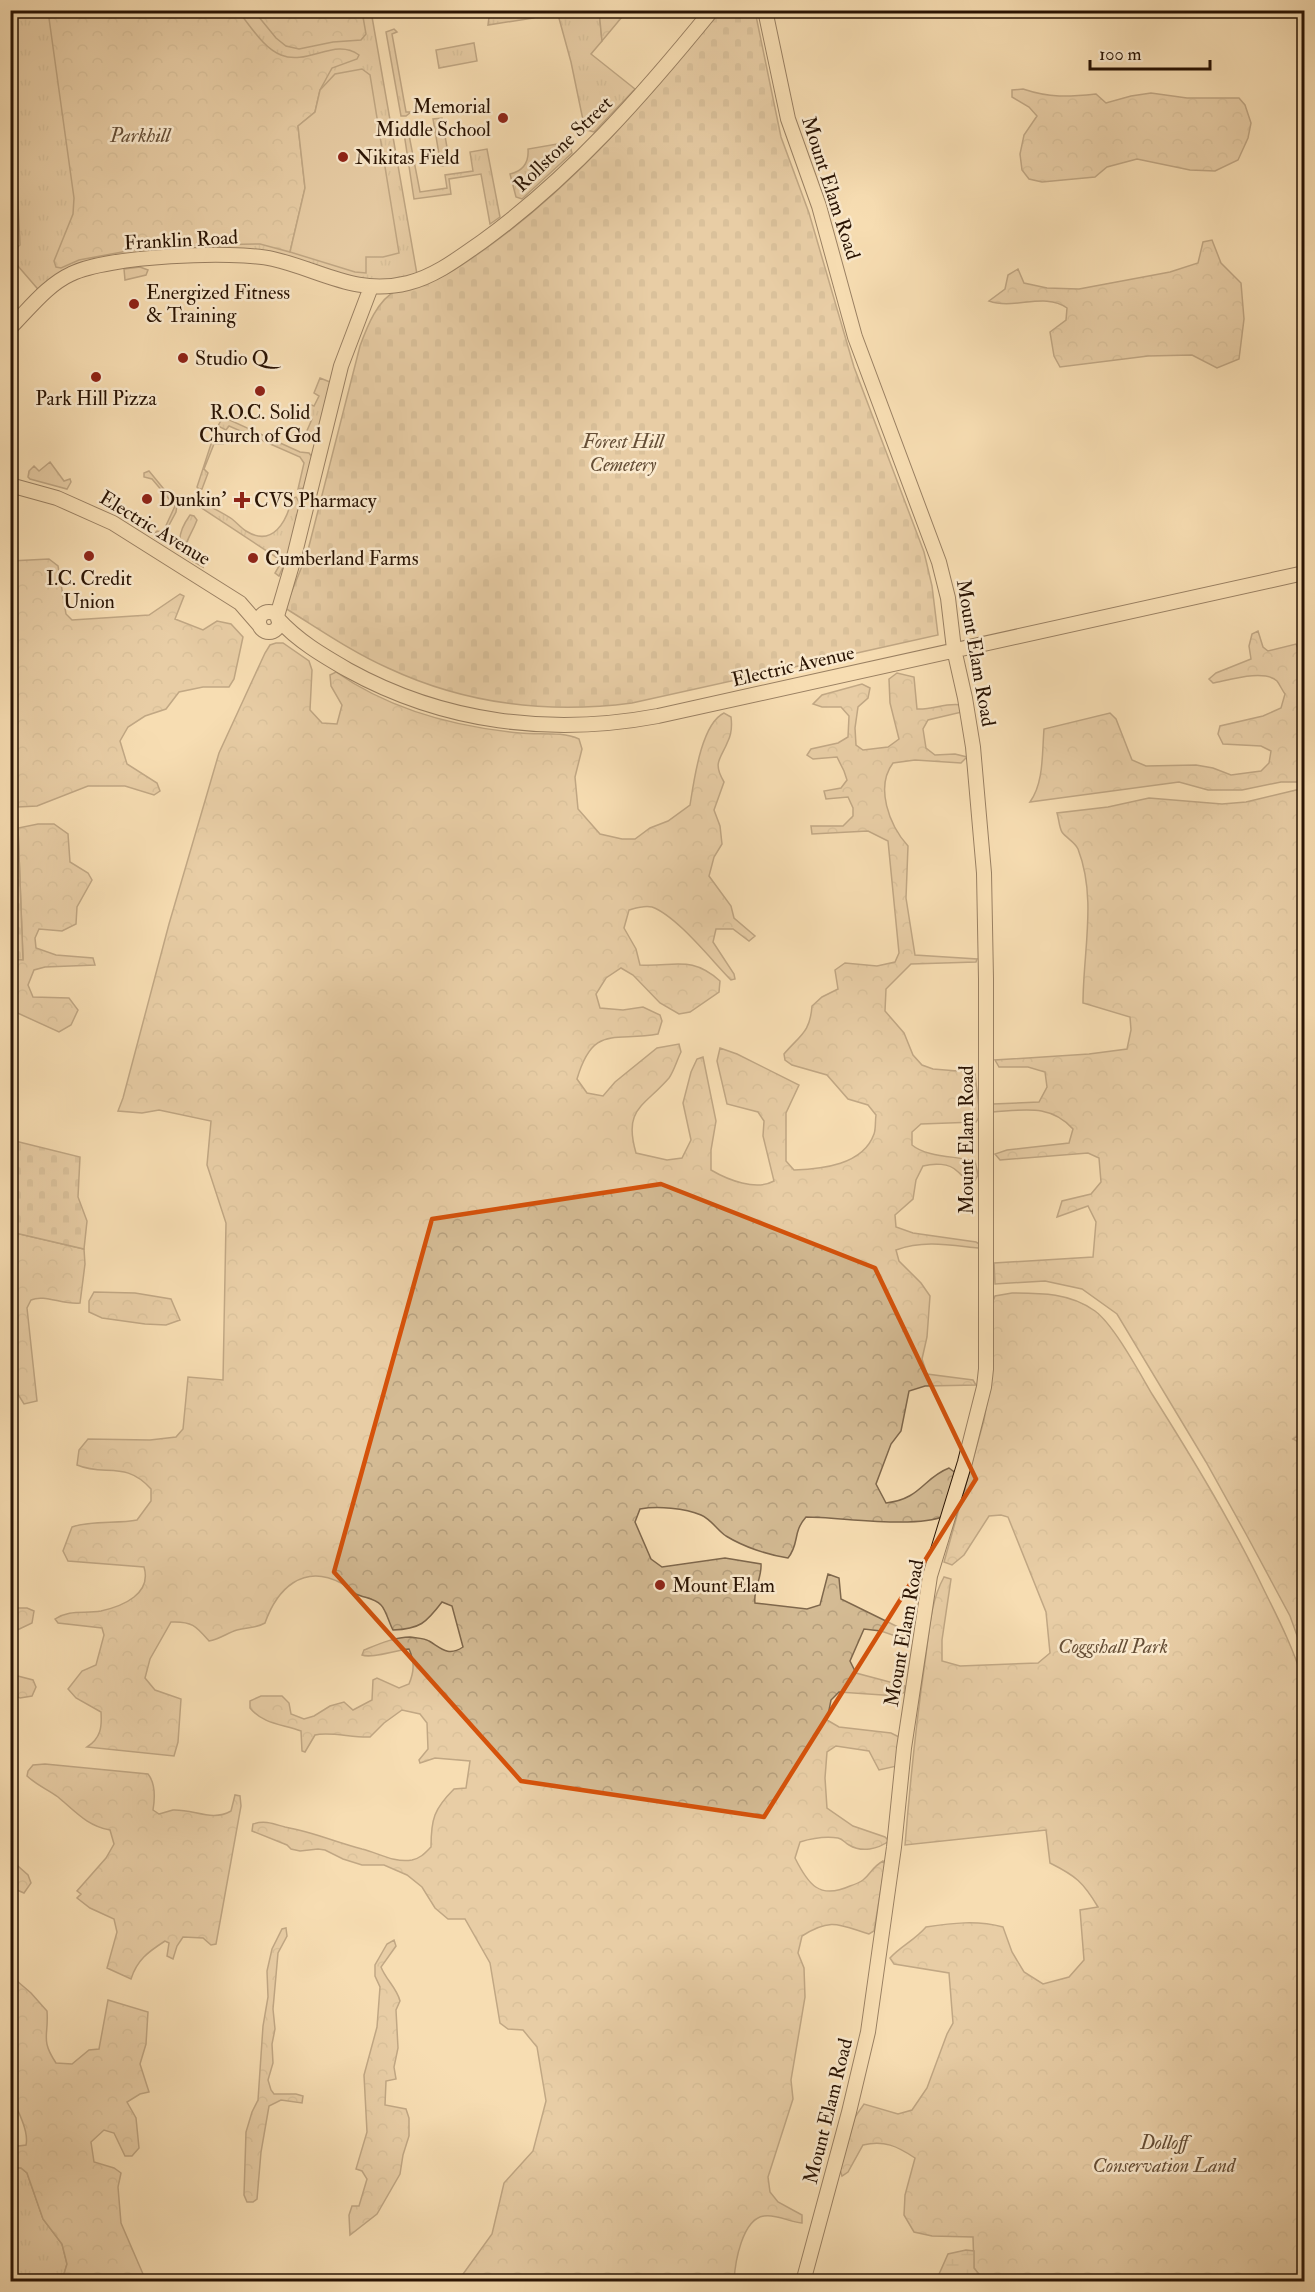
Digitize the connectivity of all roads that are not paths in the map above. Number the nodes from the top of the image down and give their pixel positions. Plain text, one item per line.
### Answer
1 (712, 10) edge
2 (765, 10) edge
3 (371, 287) junction
4 (10, 328) edge
5 (10, 485) edge
6 (1305, 573) edge
7 (270, 619) junction
8 (954, 649) junction
9 (803, 2282) edge

1 - 3 main road, Rollstone Street
2 - 8 main road, Mount Elam Road
3 - 4 main road, Franklin Road
3 - 7 main road
5 - 7 main road, Electric Avenue
6 - 8 main road, Electric Avenue
7 - 8 main road, Electric Avenue
8 - 9 main road, Mount Elam Road

